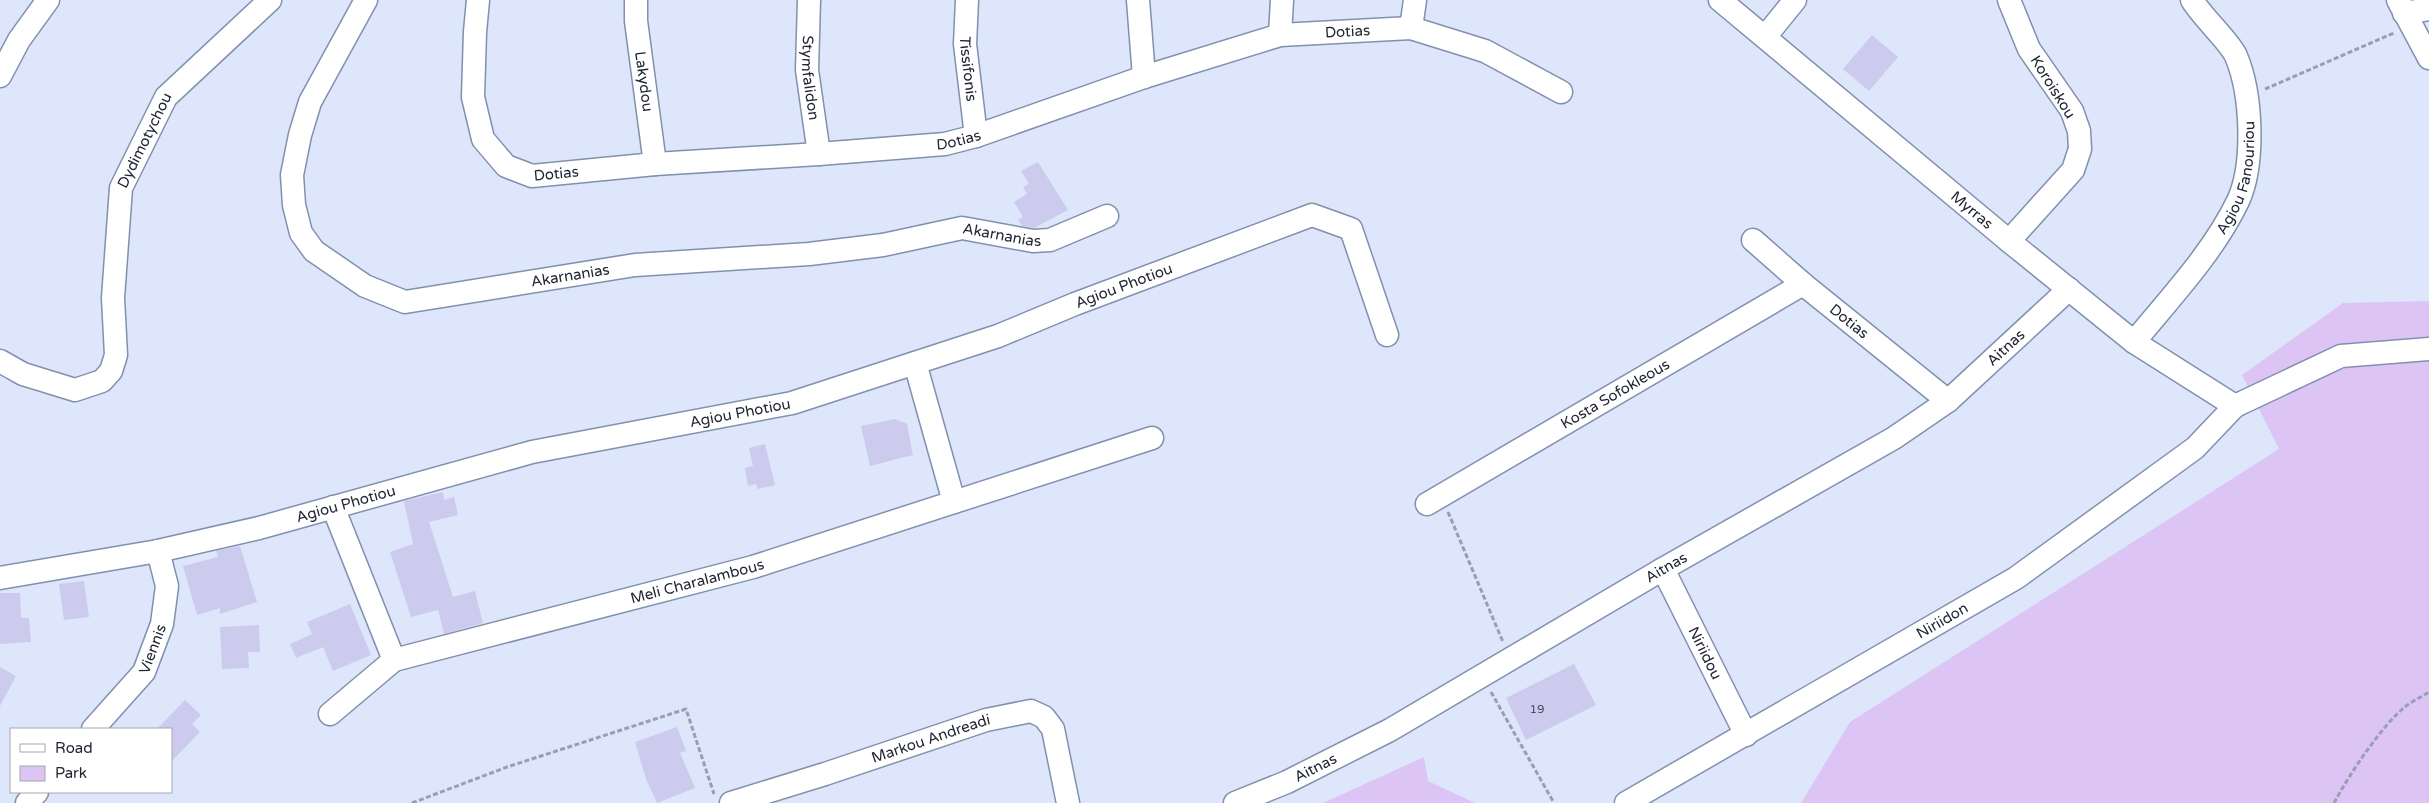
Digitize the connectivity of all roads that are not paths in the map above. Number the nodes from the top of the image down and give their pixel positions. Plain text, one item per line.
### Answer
1 (48, 0) edge
2 (270, 0) edge
3 (366, 0) edge
4 (478, 0) edge
5 (636, 0) edge
6 (808, 0) edge
7 (967, 0) edge
8 (1138, 0) edge
9 (1282, 0) edge
10 (1415, 0) edge
11 (1720, 0) edge
12 (1795, 0) edge
13 (2009, 0) edge
14 (2192, 0) edge
15 (2429, 8) edge
16 (2404, 13) edge
17 (1411, 28) junction
18 (1280, 35) junction
19 (1765, 37) junction
20 (2429, 58) edge
21 (0, 76) edge
22 (1144, 77) junction
23 (1561, 92) dead end
24 (976, 136) junction
25 (819, 154) junction
26 (655, 164) junction
27 (1107, 216) dead end
28 (1754, 240) dead end
29 (2009, 241) junction
30 (1803, 284) junction
31 (2068, 289) junction
32 (1387, 335) dead end
33 (2134, 342) junction
34 (2429, 348) edge
35 (0, 361) edge
36 (914, 363) junction
37 (1948, 401) junction
38 (2234, 406) junction
39 (1152, 438) dead end
40 (1434, 500) road end
41 (954, 502) junction
42 (333, 507) junction
43 (158, 551) junction
44 (1663, 570) junction
45 (0, 578) edge
46 (394, 660) junction
47 (330, 714) dead end
48 (94, 728) edge
49 (1746, 735) junction
50 (36, 793) edge
51 (27, 803) edge
52 (732, 803) edge
53 (1068, 803) edge
54 (1235, 803) edge
55 (1626, 803) edge

1 - 21 street
2 - 35 street, Dydimotychou
3 - 27 street, Akarnanias
4 - 26 street, Dotias
5 - 26 street, Lakydou
6 - 25 street, Stymfalidon
7 - 24 street, Tissifonis
8 - 22 street
9 - 18 street
10 - 17 street
11 - 19 street, Myrras
12 - 19 street
13 - 29 street, Koroiskou
14 - 33 street, Agiou Fanouriou
15 - 16 street
16 - 20 street
17 - 18 street, Dotias
17 - 23 street, Dotias
18 - 22 street, Dotias
19 - 29 street, Myrras
22 - 24 street, Dotias
24 - 25 street, Dotias
25 - 26 street, Dotias
28 - 30 street, Dotias
29 - 31 street, Myrras
30 - 37 street, Dotias
30 - 40 street, Kosta Sofokleous
31 - 33 street, Myrras
31 - 37 street, Aitnas
32 - 36 street, Agiou Photiou
33 - 38 street, Myrras
34 - 38 street
36 - 41 street
36 - 42 street, Agiou Photiou
37 - 44 street, Aitnas
38 - 49 street, Niriidon
39 - 41 street, Meli Charalambous
41 - 46 street, Meli Charalambous
42 - 43 street, Agiou Photiou
42 - 46 street
43 - 45 street, Agiou Photiou
43 - 48 street, Viennis
44 - 49 street, Niriidou
44 - 54 street, Aitnas
46 - 47 street
49 - 55 street, Niriidon
50 - 51 street
52 - 53 street, Markou Andreadi

